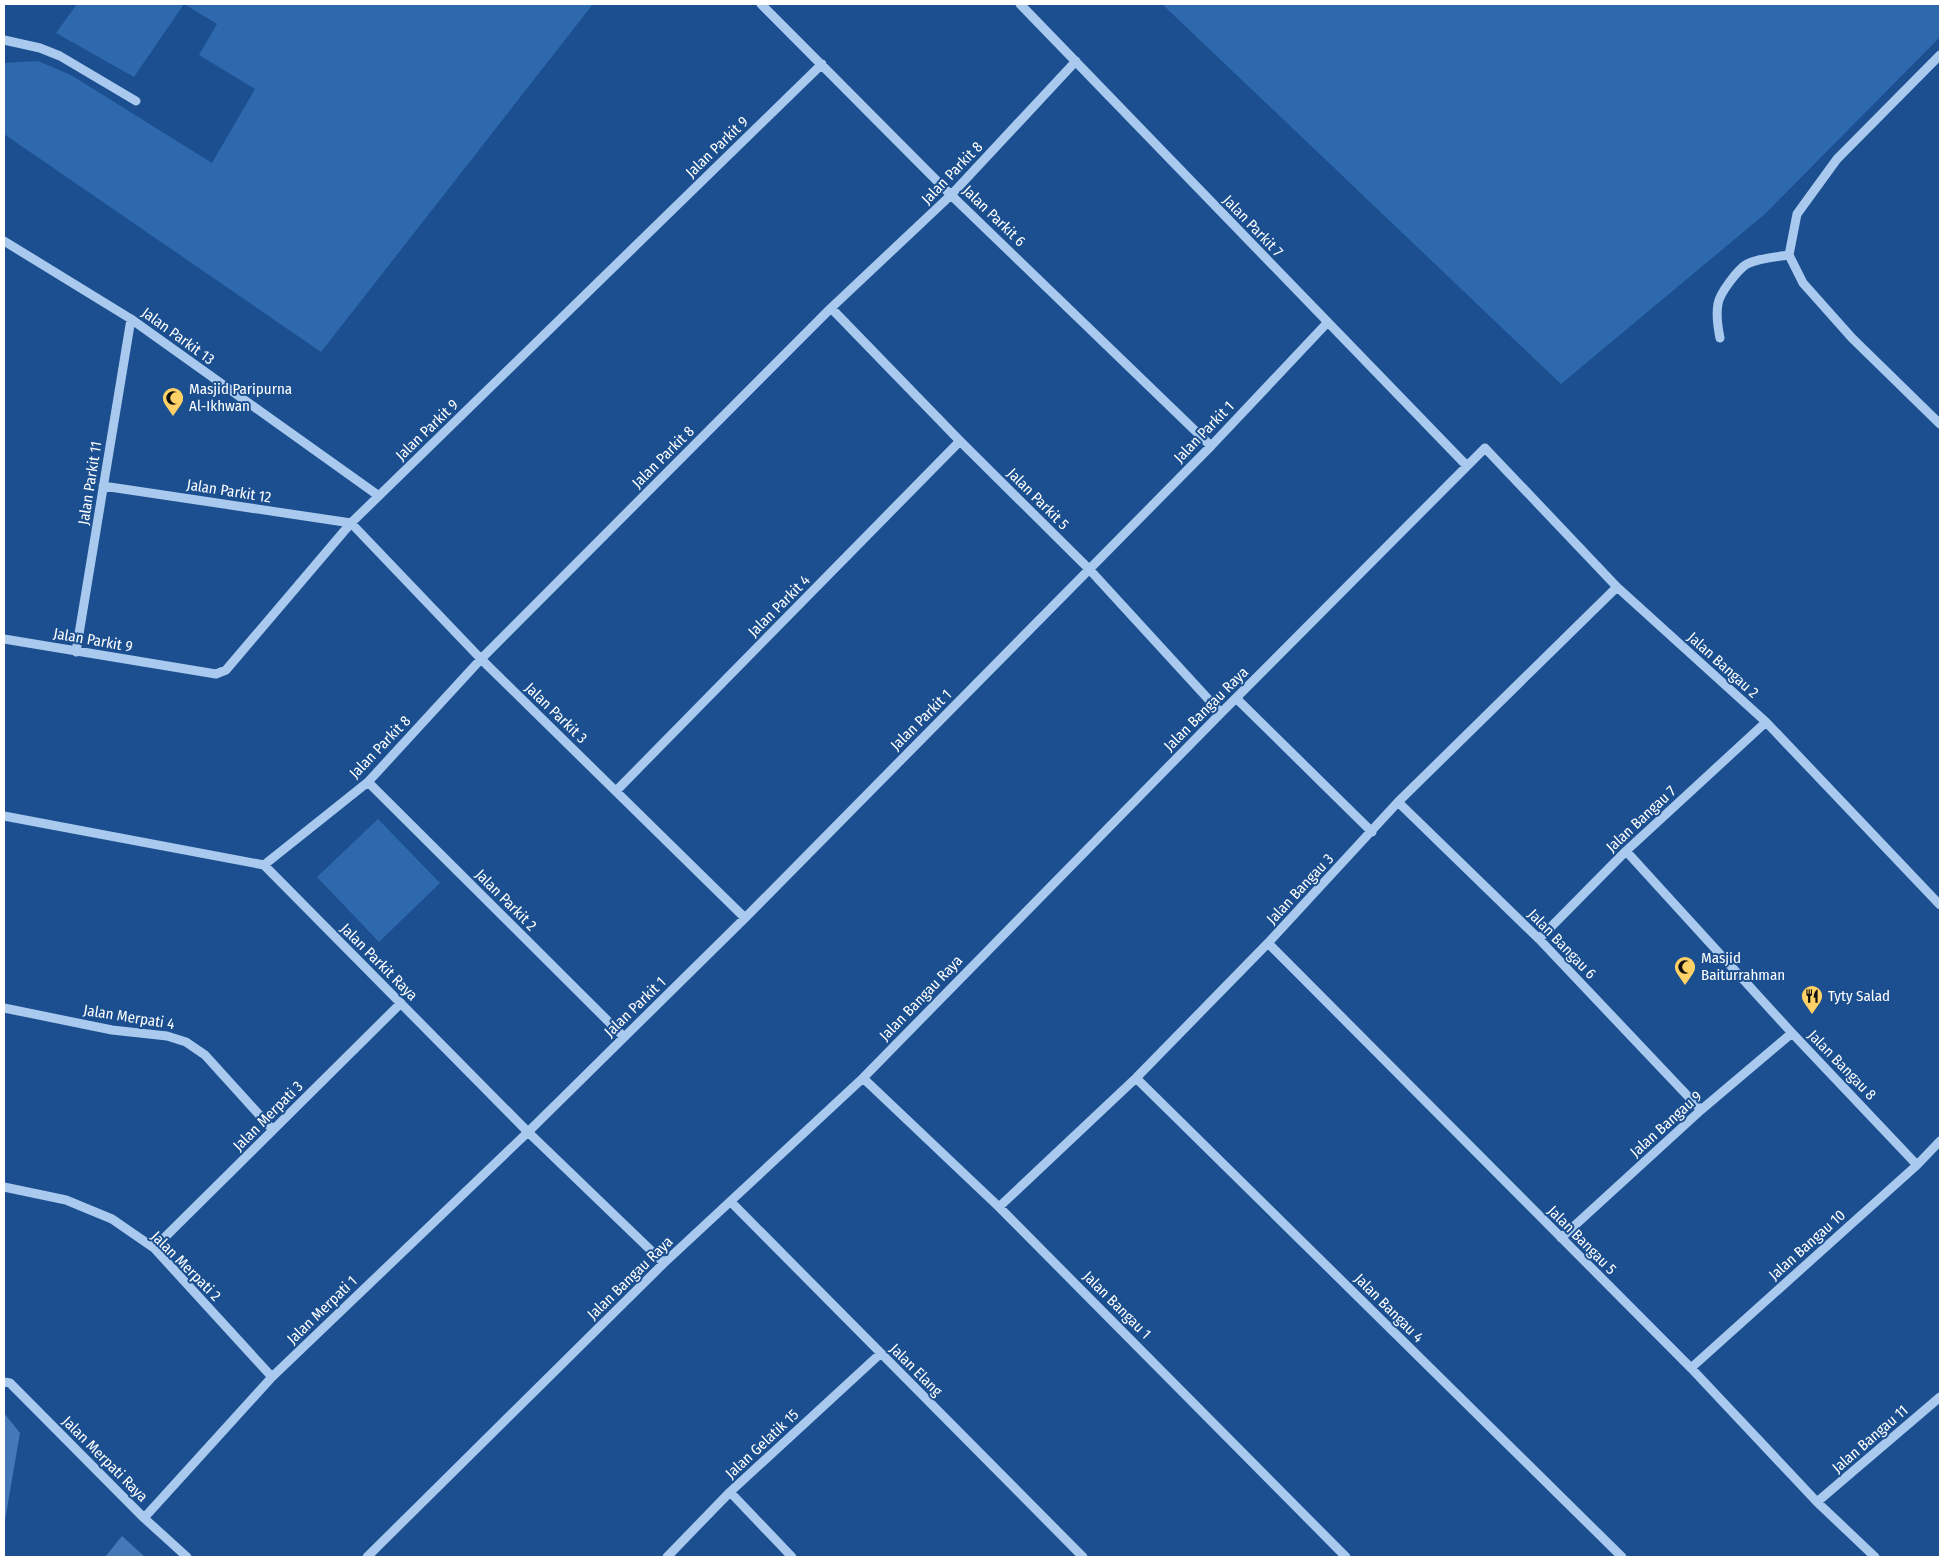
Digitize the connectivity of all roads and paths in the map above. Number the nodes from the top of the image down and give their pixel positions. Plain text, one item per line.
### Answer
1 (761, 4) edge
2 (1020, 4) edge
3 (4, 40) edge
4 (1940, 54) edge
5 (1076, 61) junction
6 (822, 64) junction
7 (136, 101) dead end
8 (952, 194) junction
9 (4, 241) edge
10 (1789, 255) junction
11 (832, 308) junction
12 (131, 319) junction
13 (1327, 323) junction
14 (1720, 338) dead end
15 (1940, 424) edge
16 (960, 441) junction
17 (1210, 446) junction
18 (1485, 448) joint
19 (1467, 466) junction
20 (103, 486) junction
21 (378, 496) junction
22 (351, 523) junction
23 (1090, 569) junction
24 (1617, 588) junction
25 (4, 639) edge
26 (76, 652) junction
27 (480, 659) junction
28 (1236, 698) junction
29 (1221, 713) junction
30 (1766, 722) junction
31 (368, 782) junction
32 (616, 791) junction
33 (1398, 802) junction
34 (4, 816) edge
35 (1372, 832) junction
36 (1626, 852) junction
37 (264, 865) junction
38 (1940, 906) edge
39 (745, 918) junction
40 (1538, 939) junction
41 (1268, 942) junction
42 (401, 1003) junction
43 (4, 1008) edge
44 (1792, 1033) junction
45 (624, 1037) junction
46 (863, 1078) junction
47 (1136, 1078) junction
48 (1701, 1110) junction
49 (273, 1130) junction
50 (528, 1132) junction
51 (1940, 1142) edge
52 (1917, 1165) junction
53 (4, 1187) edge
54 (731, 1202) junction
55 (1000, 1206) junction
56 (1562, 1238) junction
57 (154, 1248) junction
58 (664, 1263) junction
59 (880, 1354) junction
60 (1690, 1368) junction
61 (272, 1377) junction
62 (4, 1382) edge
63 (1940, 1397) edge
64 (730, 1492) junction
65 (1817, 1502) junction
66 (144, 1518) junction
67 (187, 1557) edge
68 (367, 1557) edge
69 (667, 1557) edge
70 (792, 1557) edge
71 (1083, 1557) edge
72 (1346, 1557) edge
73 (1622, 1557) edge
74 (1875, 1557) edge

1 - 6 street, Jalan Parkit 6
2 - 5 street, Jalan Parkit 7
3 - 7 street
4 - 10 street
5 - 8 street, Jalan Parkit 8
5 - 13 street, Jalan Parkit 7
6 - 8 street, Jalan Parkit 6
6 - 21 street, Jalan Parkit 9
8 - 11 street, Jalan Parkit 8
8 - 17 street, Jalan Parkit 6
9 - 12 street, Jalan Parkit 13
10 - 14 street
10 - 15 street
11 - 16 street, Jalan Parkit 5
11 - 27 street, Jalan Parkit 8
12 - 20 street, Jalan Parkit 11
12 - 21 street, Jalan Parkit 13
13 - 17 street, Jalan Parkit 1
13 - 19 street, Jalan Parkit 7
16 - 23 street, Jalan Parkit 5
16 - 32 street, Jalan Parkit 4
17 - 23 street, Jalan Parkit 1
18 - 19 street, Jalan Bangau Raya
18 - 24 street, Jalan Bangau 2
19 - 28 street, Jalan Bangau Raya
20 - 22 street, Jalan Parkit 12
20 - 26 street, Jalan Parkit 11
21 - 22 street, Jalan Parkit 9
22 - 26 street, Jalan Parkit 9
22 - 27 street, Jalan Parkit 3
23 - 29 street, Jalan Parkit 5
23 - 39 street, Jalan Parkit 1
24 - 30 street, Jalan Bangau 2
24 - 33 street, Jalan Bangau 3
25 - 26 street, Jalan Parkit 9
27 - 31 street, Jalan Parkit 8
27 - 32 street, Jalan Parkit 3
28 - 29 street, Jalan Bangau Raya
28 - 35 street
29 - 46 street, Jalan Bangau Raya
30 - 36 street, Jalan Bangau 7
30 - 38 street, Jalan Bangau 2
31 - 37 street, Jalan Parkit 8
31 - 45 street, Jalan Parkit 2
32 - 39 street, Jalan Parkit 3
33 - 35 street, Jalan Bangau 3
33 - 40 street, Jalan Bangau 6
34 - 37 street
35 - 41 street, Jalan Bangau 3
36 - 40 street, Jalan Bangau 7
36 - 44 street, Jalan Bangau 8
37 - 42 street, Jalan Parkit Raya
39 - 45 street, Jalan Parkit 1
40 - 48 street, Jalan Bangau 6
41 - 47 street, Jalan Bangau 3
41 - 56 street, Jalan Bangau 5
42 - 49 street, Jalan Merpati 3
42 - 50 street, Jalan Parkit Raya
43 - 49 street, Jalan Merpati 4
44 - 48 street, Jalan Bangau 9
44 - 52 street, Jalan Bangau 8
45 - 50 street, Jalan Parkit 1
46 - 54 street, Jalan Bangau Raya
46 - 55 street, Jalan Bangau 1
47 - 55 street, Jalan Bangau 3
47 - 73 street, Jalan Bangau 4
48 - 56 street, Jalan Bangau 9
49 - 57 street, Jalan Merpati 3
50 - 58 street, Jalan Parkit Raya
50 - 61 street, Jalan Merpati 1
51 - 52 street, Jalan Bangau 10
52 - 60 street, Jalan Bangau 10
53 - 57 street, Jalan Merpati 2
54 - 58 street, Jalan Bangau Raya
54 - 59 street, Jalan Elang
55 - 72 street, Jalan Bangau 1
56 - 60 street, Jalan Bangau 5
57 - 61 street, Jalan Merpati 2
58 - 68 street, Jalan Bangau Raya
59 - 64 street, Jalan Gelatik 15
59 - 71 street, Jalan Elang
60 - 65 street, Jalan Bangau 5
61 - 66 street, Jalan Merpati 1
62 - 66 street, Jalan Merpati Raya
63 - 65 street, Jalan Bangau 11
64 - 69 street, Jalan Gelatik 15
64 - 70 street
65 - 74 street, Jalan Bangau 5
66 - 67 street, Jalan Merpati Raya

